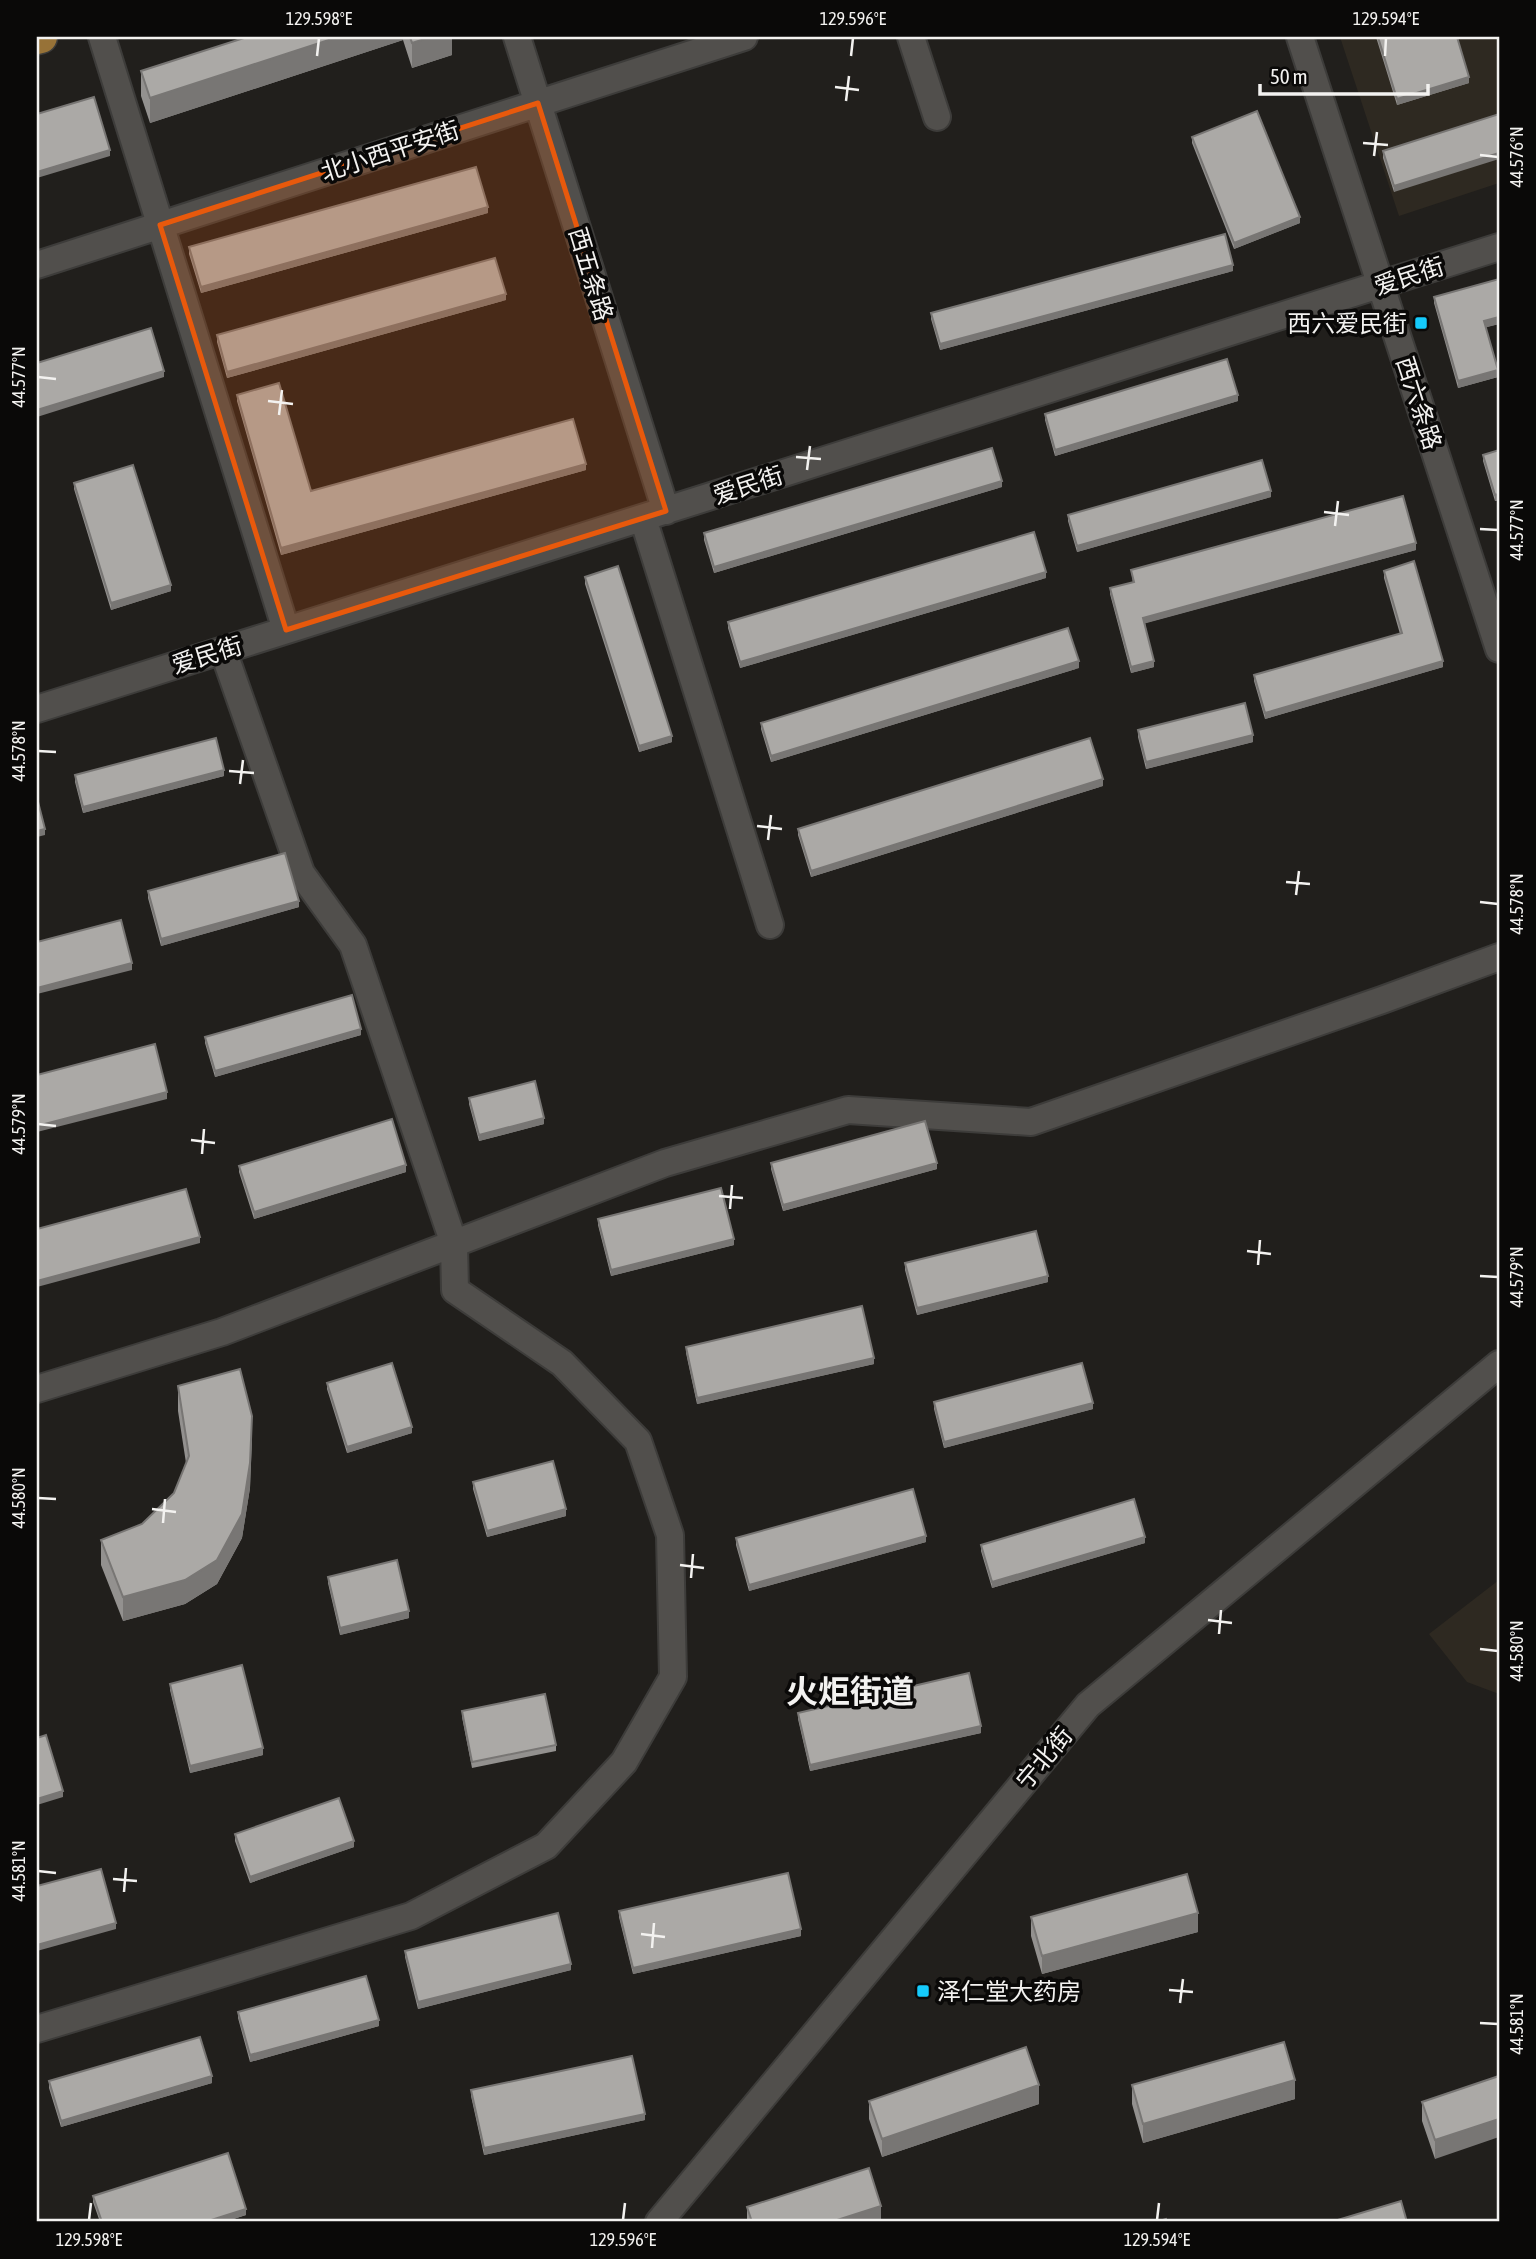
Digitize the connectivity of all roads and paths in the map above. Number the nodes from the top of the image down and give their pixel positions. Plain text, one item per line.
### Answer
1 (102, 37) edge
2 (517, 37) edge
3 (744, 37) edge
4 (911, 37) edge
5 (1300, 37) edge
6 (538, 103) junction
7 (937, 117) dead end
8 (160, 225) junction
9 (1499, 247) edge
10 (37, 265) edge
11 (1381, 285) junction
12 (655, 514) junction
13 (286, 630) junction
14 (1499, 649) edge
15 (223, 650) junction
16 (37, 709) edge
17 (770, 925) dead end
18 (1499, 957) edge
19 (454, 1244) junction
20 (1499, 1364) edge
21 (37, 1389) edge
22 (37, 2029) edge
23 (659, 2222) edge

1 - 8 street
2 - 6 street, 西五条路
3 - 6 street, 北小西平安街
4 - 7 street
5 - 11 street, 西六条路
6 - 8 street, 北小西平安街
6 - 12 street, 西五条路
8 - 10 street, 北小西平安街
8 - 13 street
9 - 11 street, 爱民街
11 - 12 street, 爱民街
11 - 14 street, 西六条路
12 - 13 street, 爱民街
12 - 17 street, 西五条路
13 - 15 street, 爱民街
15 - 16 street, 爱民街
15 - 19 street
18 - 19 street
19 - 21 street
19 - 22 street
20 - 23 street, 宁北街

